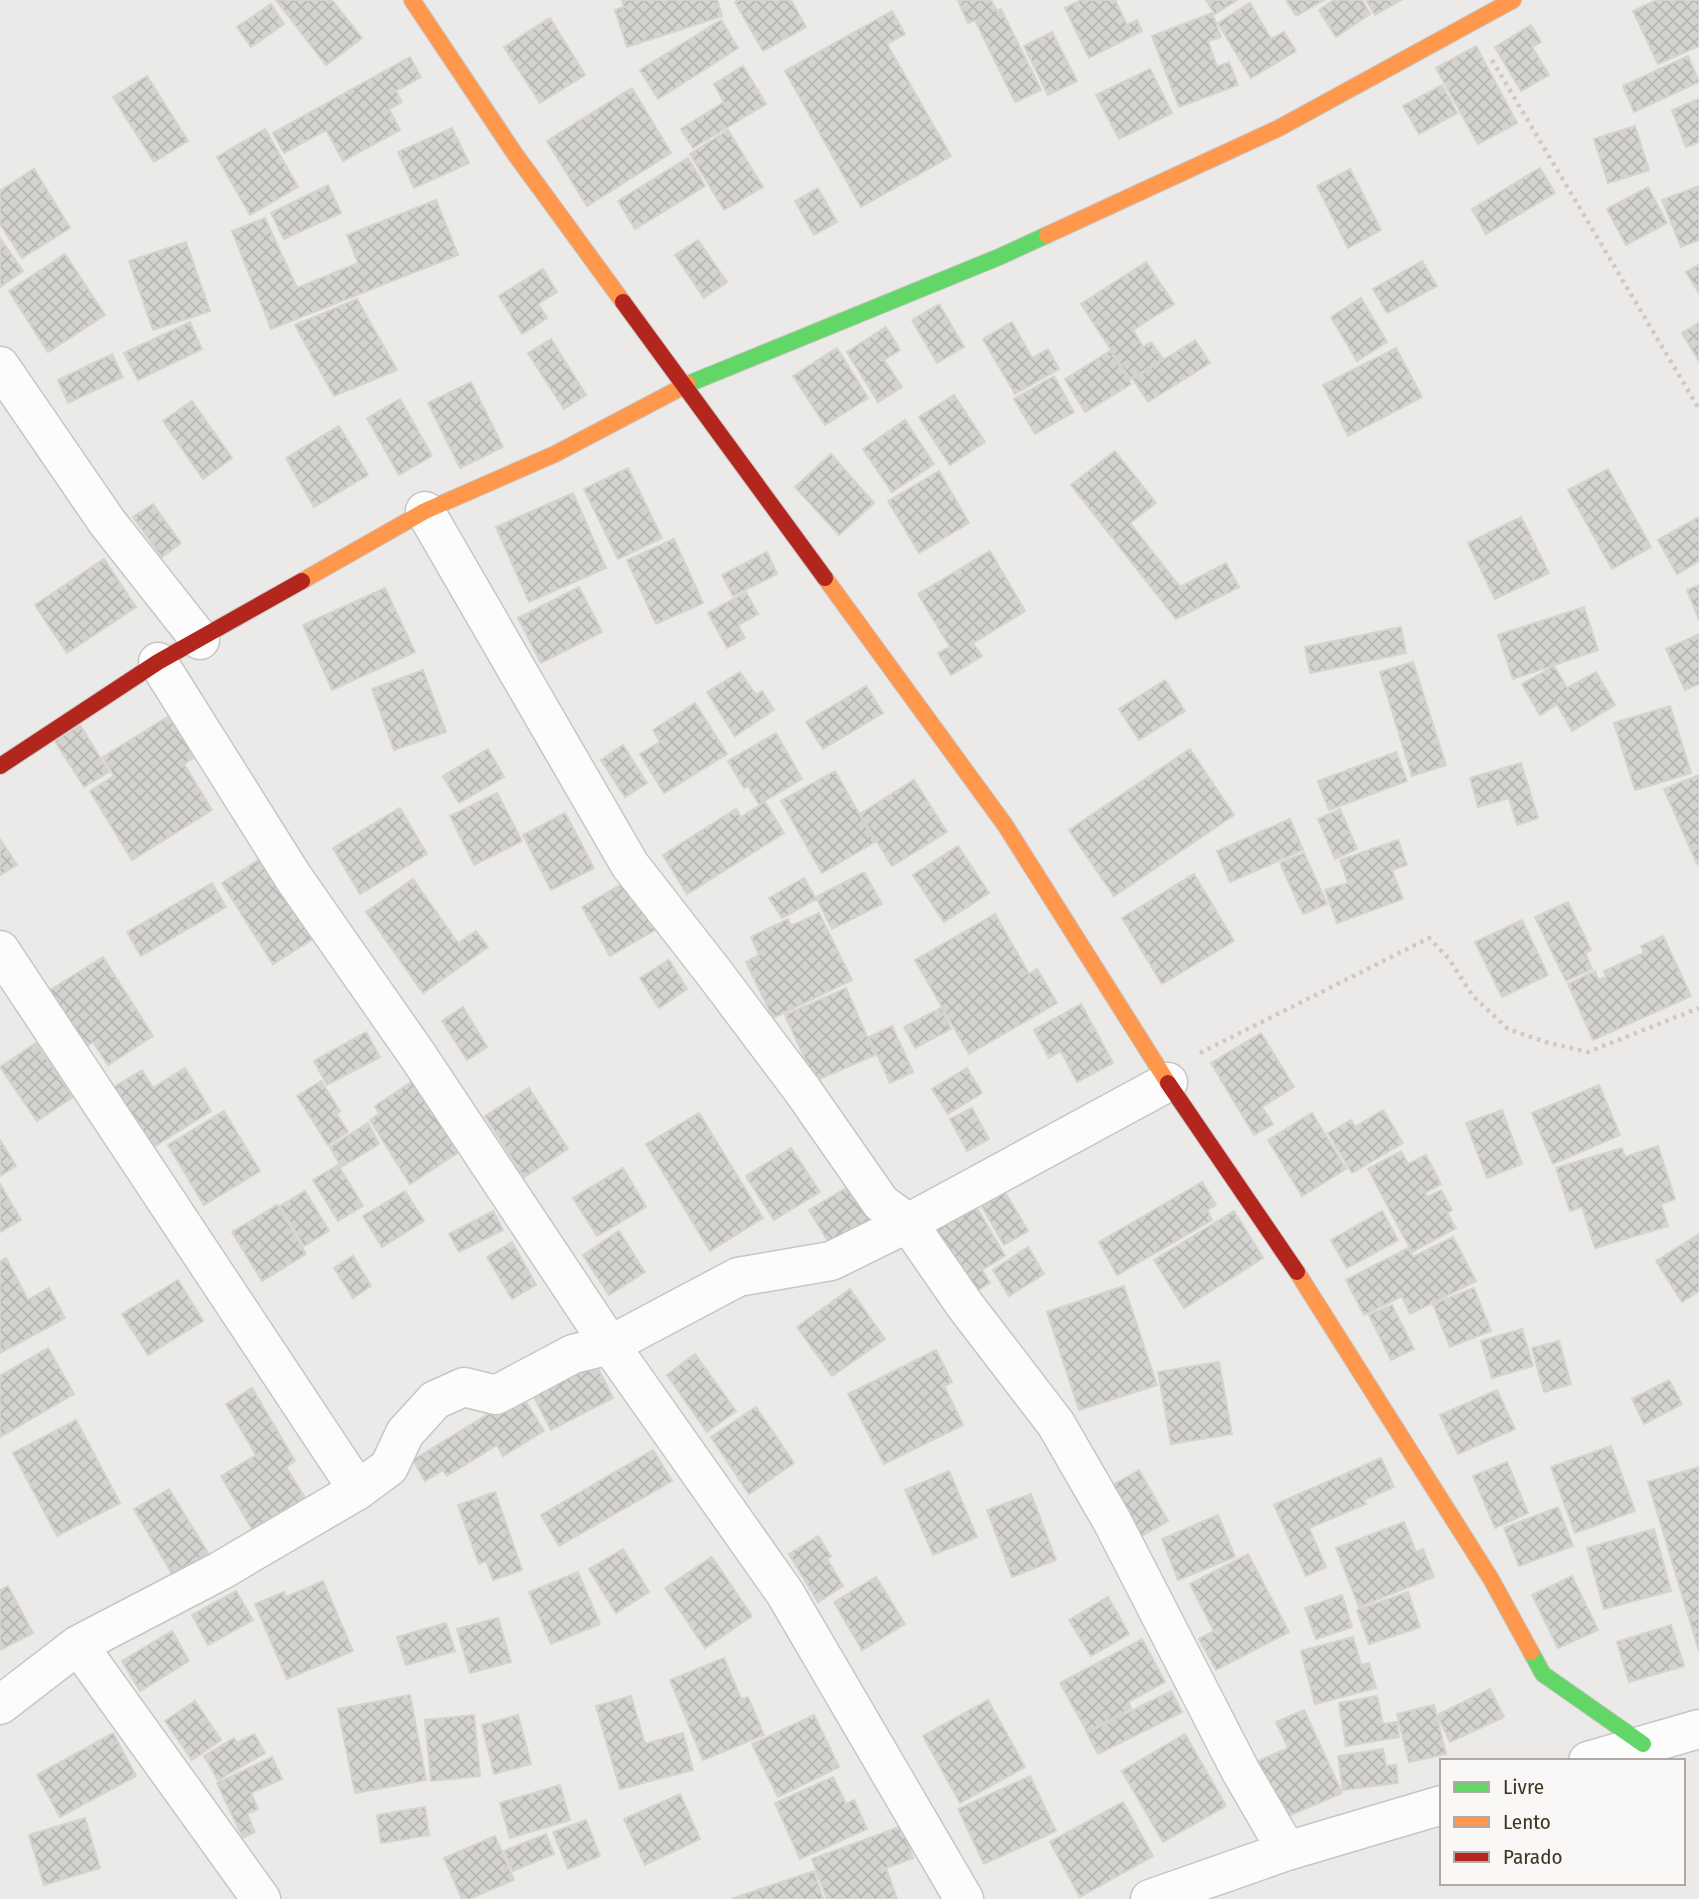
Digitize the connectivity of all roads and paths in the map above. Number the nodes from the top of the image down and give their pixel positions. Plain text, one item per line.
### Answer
1 (412, 0) edge
2 (1513, 0) edge
3 (1470, 23) junction
4 (0, 366) edge
5 (684, 386) junction
6 (1699, 409) edge
7 (425, 511) junction
8 (200, 640) junction
9 (158, 662) junction
10 (0, 766) edge
11 (0, 950) edge
12 (1699, 1008) edge
13 (1165, 1077) junction
14 (908, 1223) junction
15 (610, 1345) junction
16 (358, 1490) junction
17 (78, 1645) junction
18 (0, 1705) edge
19 (1699, 1729) edge
20 (1643, 1744) junction
21 (1594, 1759) edge
22 (1440, 1806) edge
23 (1287, 1852) junction
24 (261, 1899) edge
25 (964, 1899) edge
26 (1150, 1899) edge

1 - 5 street
2 - 3 street
3 - 5 street
3 - 6 path
4 - 8 street
5 - 7 street
5 - 13 street
7 - 8 street
7 - 14 street
8 - 9 street
9 - 10 street
9 - 15 street
11 - 16 street
12 - 13 path
13 - 14 street
13 - 20 street
14 - 15 street
14 - 23 street
15 - 16 street
15 - 25 street
16 - 17 street
17 - 18 street
17 - 24 street
19 - 20 street
20 - 21 street
22 - 23 street
23 - 26 street

